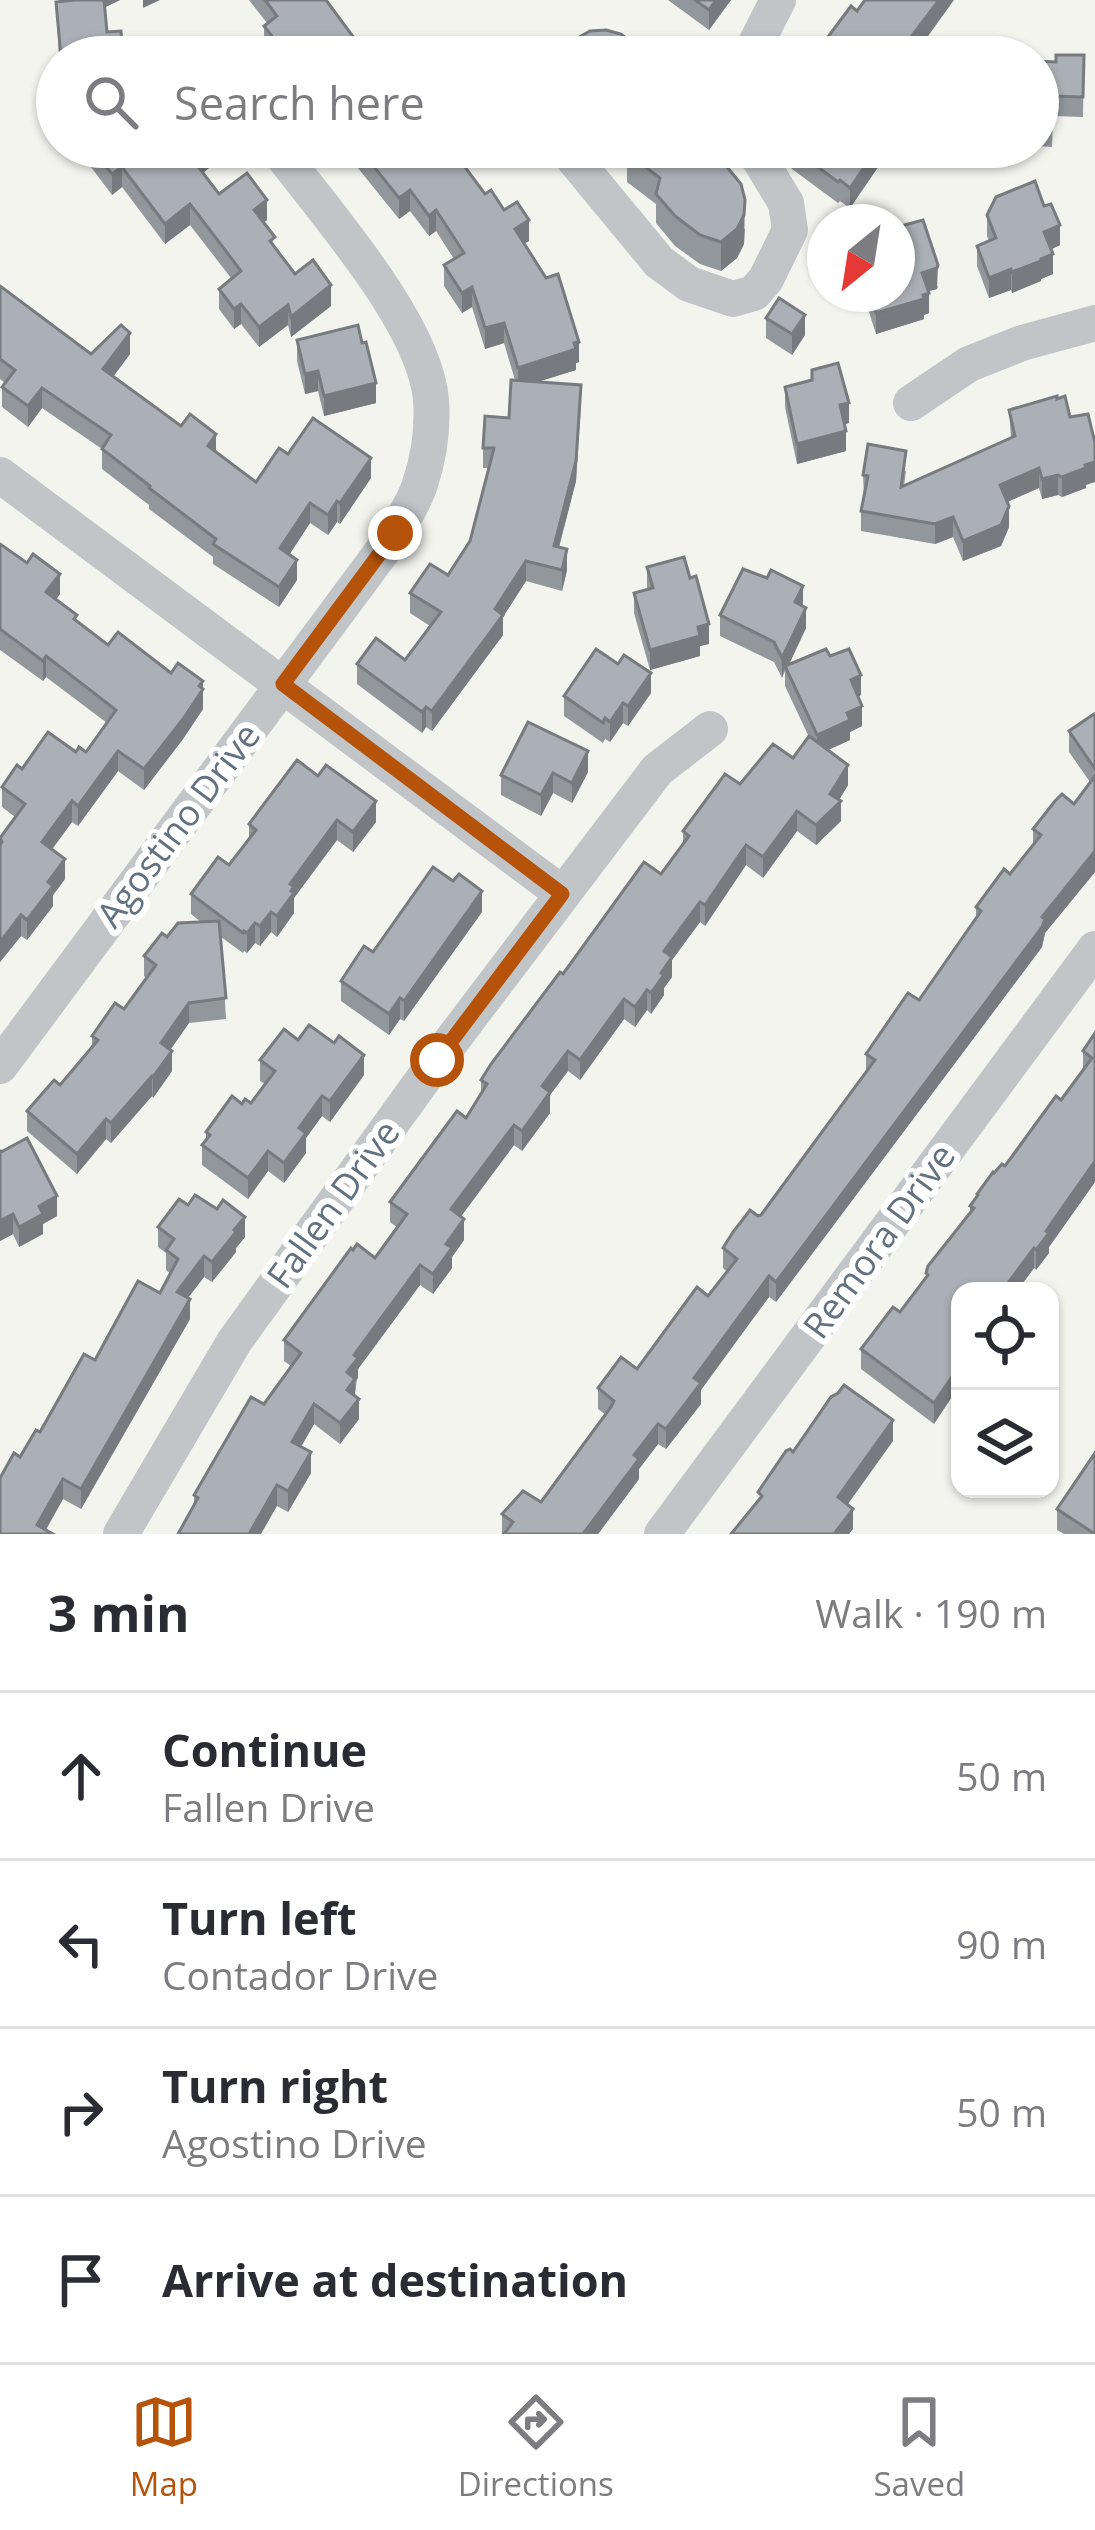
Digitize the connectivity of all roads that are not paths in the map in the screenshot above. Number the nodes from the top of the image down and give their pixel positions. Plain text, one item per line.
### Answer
1 (778, 0) edge
2 (760, 36) edge
3 (292, 168) edge
4 (581, 168) edge
5 (765, 168) edge
6 (1095, 323) edge
7 (911, 403) dead end
8 (0, 475) edge
9 (283, 684) junction
10 (710, 729) dead end
11 (562, 894) junction
12 (1095, 949) edge
13 (0, 1066) edge
14 (121, 1534) edge
15 (662, 1534) edge

1 - 2 street
3 - 9 street, Agostino Drive
4 - 5 street
6 - 7 street
8 - 9 street
9 - 11 street
9 - 13 street, Agostino Drive
10 - 11 street, Fallen Drive
11 - 14 street, Fallen Drive
12 - 15 street, Remora Drive

